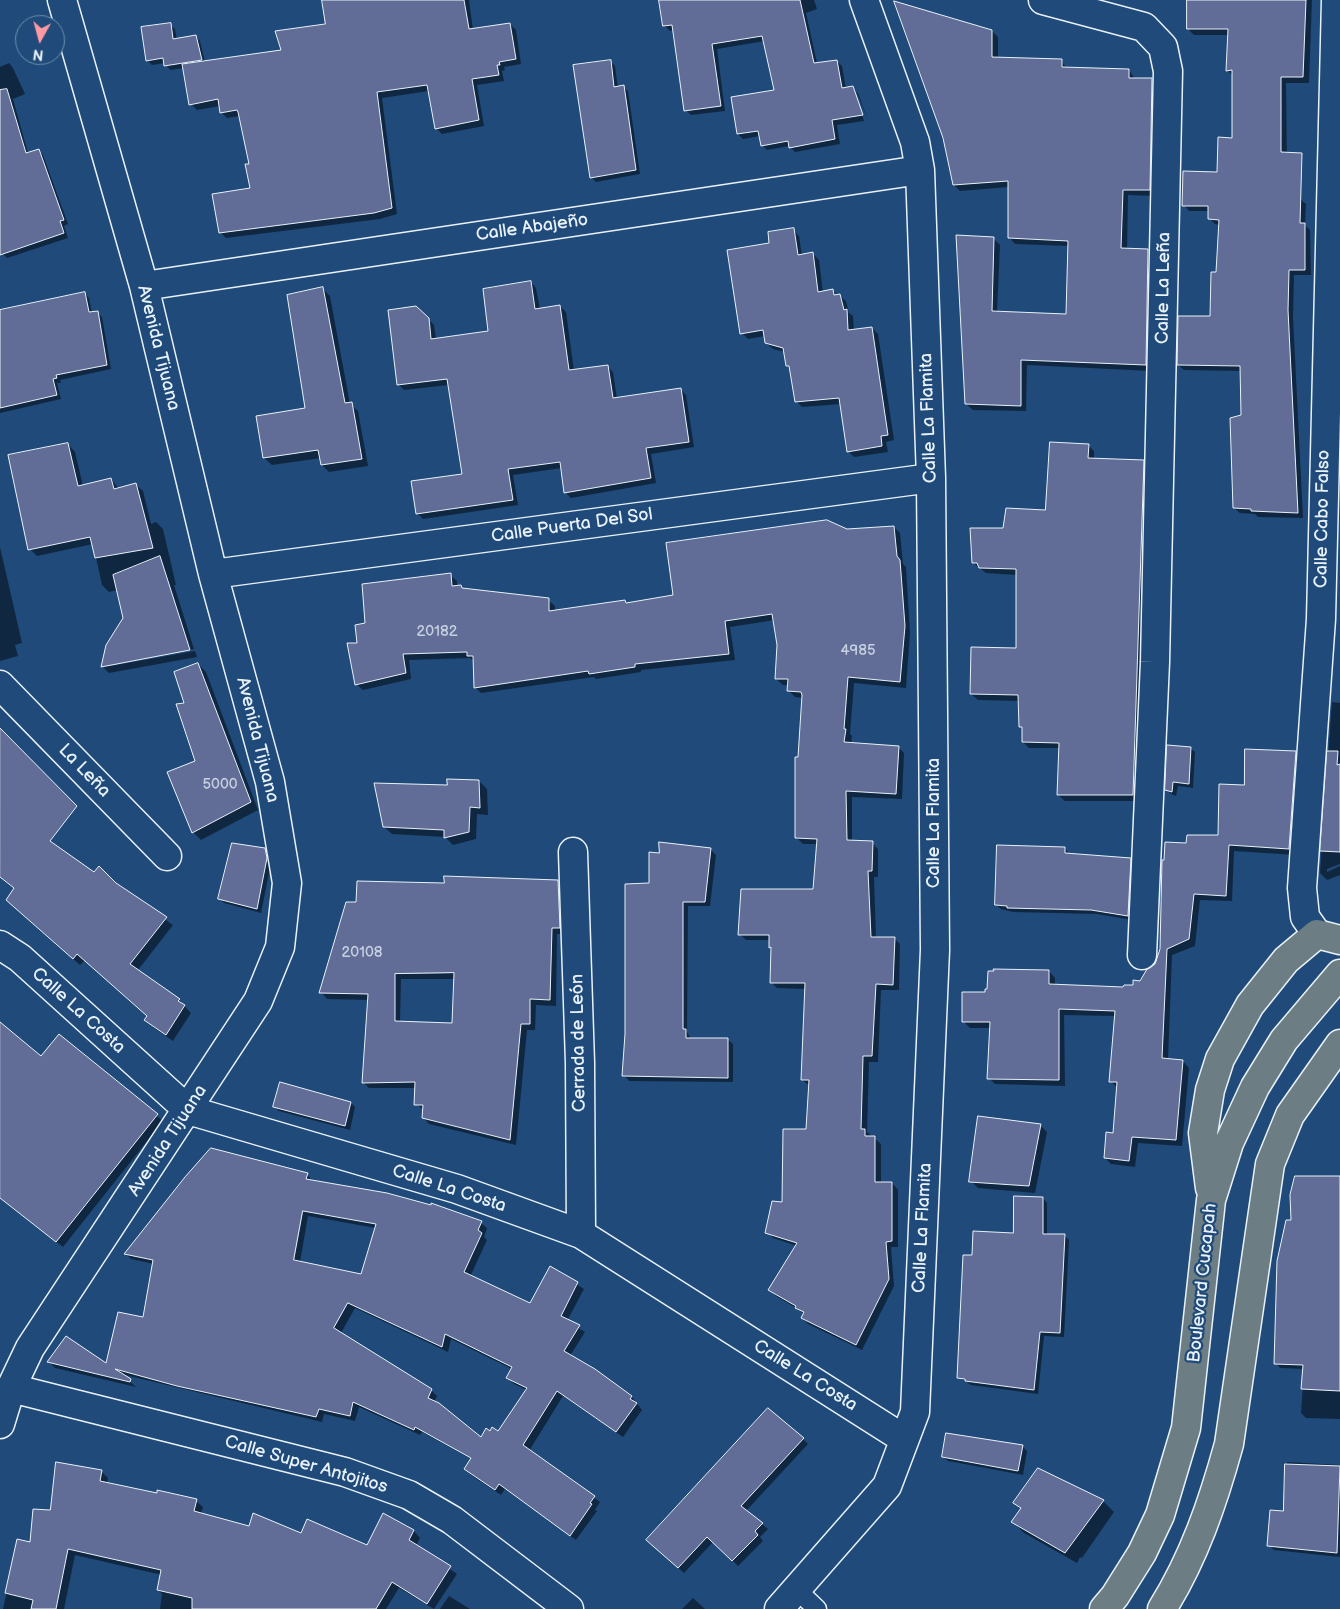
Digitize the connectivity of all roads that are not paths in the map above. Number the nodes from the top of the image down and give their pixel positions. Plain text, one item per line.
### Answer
1 (62, 0) edge
2 (864, 0) edge
3 (1043, 0) edge
4 (1336, 0) edge
5 (920, 170) junction
6 (1335, 264) edge
7 (144, 286) junction
8 (932, 478) junction
9 (213, 574) junction
10 (1330, 614) edge
11 (0, 685) edge
12 (573, 852) dead end
13 (167, 856) dead end
14 (1328, 937) edge
15 (0, 945) edge
16 (1142, 954) dead end
17 (1340, 974) edge
18 (1340, 1044) edge
19 (188, 1110) junction
20 (1212, 1200) junction
21 (581, 1234) junction
22 (11, 1388) junction
23 (0, 1424) edge
24 (904, 1440) junction
25 (788, 1599) edge
26 (570, 1609) edge
27 (817, 1609) edge
28 (1104, 1609) edge
29 (1162, 1609) edge

1 - 7 street, Avenida Tijuana
2 - 5 street, Calle La Flamita
3 - 16 street, Calle La Leña
4 - 6 street, Calle Cabo Falso
5 - 7 street, Calle Abajeño
5 - 8 street, Calle La Flamita
6 - 10 street, Calle Cabo Falso
7 - 9 street, Avenida Tijuana
8 - 9 street, Calle Puerta Del Sol
8 - 24 street, Calle La Flamita
9 - 19 street, Avenida Tijuana
10 - 14 street, Calle Cabo Falso
11 - 13 street, La Leña
12 - 21 street, Cerrada de León
14 - 20 main road
15 - 19 street, Calle La Costa
17 - 20 main road, Boulevard Cucapah
18 - 29 main road
19 - 21 street, Calle La Costa
19 - 22 street, Avenida Tijuana
20 - 28 main road, Boulevard Cucapah
21 - 24 street, Calle La Costa
22 - 23 street, Avenida Tijuana
22 - 26 street, Calle Super Antojitos
24 - 25 street, Calle La Flamita
25 - 27 lane

